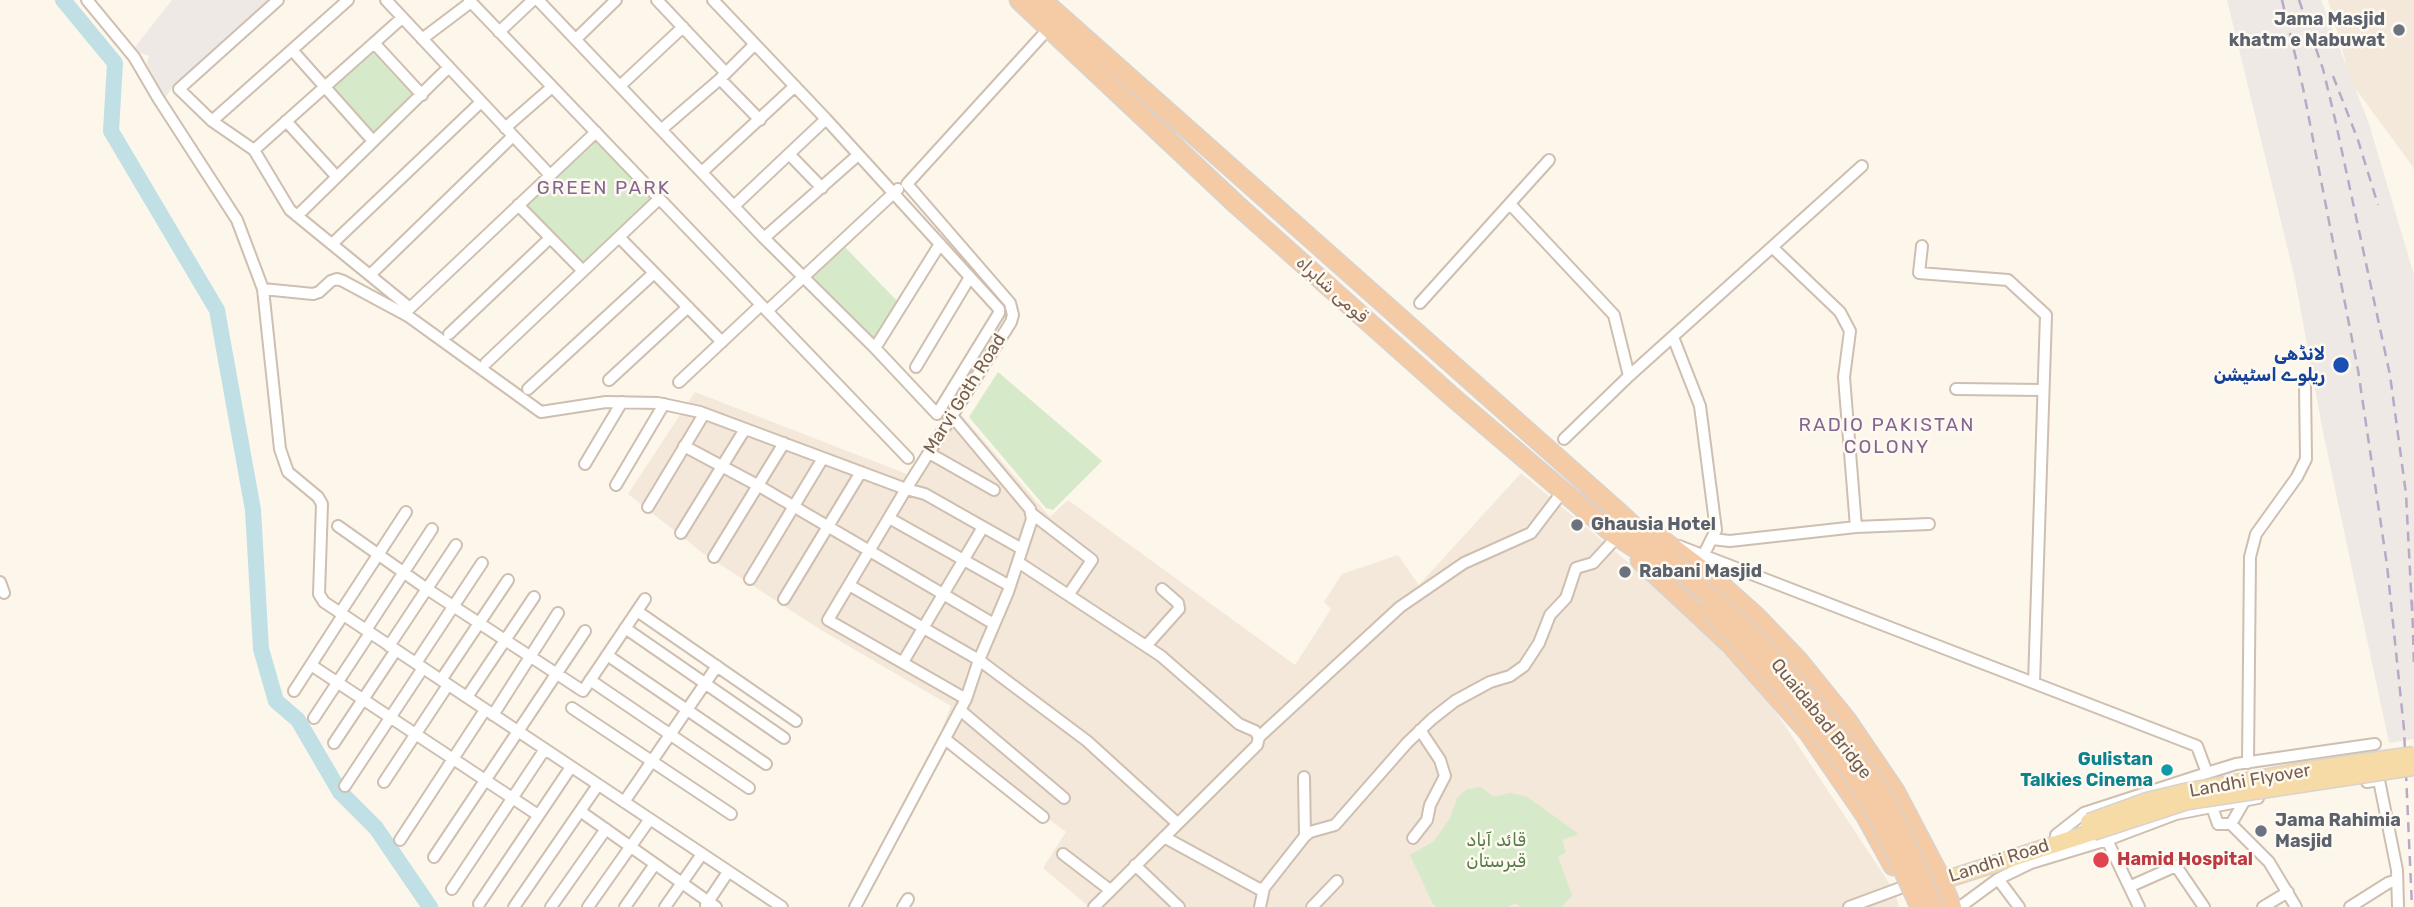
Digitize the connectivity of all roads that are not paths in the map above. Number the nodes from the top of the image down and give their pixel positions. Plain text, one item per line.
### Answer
1 (87, 0) edge
2 (278, 0) edge
3 (348, 0) edge
4 (386, 0) edge
5 (533, 0) edge
6 (538, 0) edge
7 (616, 0) edge
8 (657, 0) edge
9 (713, 0) edge
10 (1019, 0) edge
11 (1042, 0) edge
12 (470, 1) edge
13 (402, 18) junction
14 (683, 27) junction
15 (1050, 27) junction
16 (499, 32) junction
17 (422, 39) junction
18 (576, 39) junction
19 (374, 43) junction
20 (755, 44) junction
21 (292, 50) junction
22 (449, 67) junction
23 (722, 76) junction
24 (620, 86) junction
25 (795, 86) junction
26 (552, 87) junction
27 (325, 88) junction
28 (422, 95) junction
29 (481, 102) junction
30 (826, 119) junction
31 (760, 120) junction
32 (212, 121) junction
33 (286, 121) junction
34 (662, 129) junction
35 (509, 132) junction
36 (596, 132) junction
37 (373, 141) junction
38 (254, 150) junction
39 (789, 153) junction
40 (858, 155) junction
41 (1549, 160) dead end
42 (1862, 166) dead end
43 (702, 172) junction
44 (549, 174) junction
45 (336, 176) junction
46 (907, 184) junction
47 (822, 188) junction
48 (894, 192) junction
49 (659, 198) junction
50 (1510, 204) junction
51 (518, 205) junction
52 (734, 206) junction
53 (297, 216) junction
54 (619, 237) junction
55 (550, 238) junction
56 (764, 238) junction
57 (332, 244) junction
58 (940, 244) junction
59 (1922, 246) dead end
60 (1772, 247) junction
61 (583, 271) junction
62 (654, 273) junction
63 (370, 275) junction
64 (803, 277) junction
65 (970, 277) junction
66 (263, 289) junction
67 (1420, 303) dead end
68 (688, 307) junction
69 (764, 308) junction
70 (449, 334) dead end
71 (1673, 337) junction
72 (722, 342) junction
73 (875, 348) junction
74 (486, 363) dead end
75 (916, 367) dead end
76 (1629, 376) junction
77 (609, 380) dead end
78 (680, 382) dead end
79 (2305, 386) dead end
80 (528, 388) dead end
81 (1956, 389) dead end
82 (2042, 390) junction
83 (622, 402) junction
84 (664, 404) junction
85 (704, 414) junction
86 (952, 416) junction
87 (746, 429) junction
88 (1564, 439) dead end
89 (783, 443) junction
90 (684, 446) junction
91 (929, 453) junction
92 (823, 458) junction
93 (908, 458) dead end
94 (585, 464) dead end
95 (723, 466) junction
96 (861, 472) junction
97 (616, 485) dead end
98 (759, 486) junction
99 (906, 489) junction
100 (994, 490) dead end
101 (1563, 491) junction
102 (648, 507) dead end
103 (793, 507) junction
104 (406, 512) dead end
105 (1031, 513) junction
106 (1623, 516) junction
107 (889, 518) junction
108 (1929, 524) dead end
109 (338, 526) dead end
110 (828, 527) junction
111 (983, 527) junction
112 (1856, 527) junction
113 (432, 529) dead end
114 (681, 533) dead end
115 (1614, 535) junction
116 (1712, 539) junction
117 (1666, 541) junction
118 (456, 545) dead end
119 (1022, 549) junction
120 (869, 551) junction
121 (378, 554) junction
122 (1703, 556) junction
123 (714, 557) dead end
124 (963, 559) junction
125 (1018, 562) junction
126 (1664, 562) junction
127 (482, 563) dead end
128 (404, 571) junction
129 (750, 579) dead end
130 (508, 580) dead end
131 (849, 585) junction
132 (1010, 586) junction
133 (427, 589) junction
134 (1162, 589) dead end
135 (1069, 594) junction
136 (945, 595) junction
137 (534, 597) dead end
138 (645, 599) dead end
139 (784, 600) dead end
140 (453, 606) junction
141 (637, 611) junction
142 (341, 614) junction
143 (558, 614) dead end
144 (479, 624) junction
145 (994, 624) junction
146 (625, 628) junction
147 (922, 629) junction
148 (585, 631) dead end
149 (368, 632) junction
150 (505, 641) junction
151 (1146, 646) junction
152 (393, 648) junction
153 (607, 655) junction
154 (531, 656) junction
155 (979, 660) junction
156 (903, 663) junction
157 (311, 665) junction
158 (419, 666) junction
159 (717, 666) junction
160 (556, 674) junction
161 (590, 680) junction
162 (444, 682) junction
163 (338, 683) junction
164 (704, 683) junction
165 (2034, 683) junction
166 (294, 691) dead end
167 (467, 697) junction
168 (966, 699) junction
169 (363, 701) junction
170 (572, 708) dead end
171 (686, 710) junction
172 (960, 710) junction
173 (489, 712) junction
174 (314, 718) dead end
175 (390, 718) junction
176 (796, 721) dead end
177 (1420, 730) junction
178 (518, 731) junction
179 (415, 734) junction
180 (670, 736) junction
181 (1259, 737) junction
182 (784, 738) dead end
183 (945, 739) junction
184 (334, 743) dead end
185 (2375, 744) dead end
186 (545, 749) junction
187 (2414, 755) edge
188 (455, 759) junction
189 (652, 761) junction
190 (2248, 763) junction
191 (766, 764) dead end
192 (571, 767) junction
193 (2414, 767) edge
194 (2207, 773) junction
195 (1304, 777) dead end
196 (486, 778) junction
197 (384, 782) dead end
198 (598, 785) junction
199 (345, 786) dead end
200 (749, 788) dead end
201 (514, 797) junction
202 (1064, 798) dead end
203 (2245, 800) junction
204 (624, 802) junction
205 (2211, 807) junction
206 (580, 811) junction
207 (731, 814) dead end
208 (538, 815) junction
209 (1043, 817) dead end
210 (650, 819) junction
211 (1177, 823) junction
212 (2231, 824) junction
213 (606, 829) junction
214 (2096, 831) junction
215 (2056, 835) junction
216 (1306, 836) junction
217 (1164, 837) junction
218 (1413, 838) dead end
219 (400, 840) dead end
220 (631, 847) junction
221 (702, 854) junction
222 (1063, 854) dead end
223 (434, 857) dead end
224 (655, 864) junction
225 (1135, 865) junction
226 (728, 872) junction
227 (1940, 876) junction
228 (1998, 879) junction
229 (2397, 880) junction
230 (1337, 881) dead end
231 (681, 883) junction
232 (2131, 886) junction
233 (1264, 888) junction
234 (452, 889) dead end
235 (1110, 890) junction
236 (2288, 892) junction
237 (1906, 896) edge
238 (479, 904) dead end
239 (710, 905) edge
240 (516, 906) edge
241 (551, 907) edge
242 (588, 907) edge
243 (625, 907) edge
244 (665, 907) edge
245 (782, 907) edge
246 (855, 907) edge
247 (1094, 907) edge
248 (1179, 907) edge
249 (1260, 907) edge
250 (1312, 907) edge
251 (1849, 907) edge
252 (1920, 907) edge
253 (1934, 907) edge
254 (1952, 907) edge
255 (1960, 907) edge
256 (2019, 907) edge
257 (2140, 907) edge
258 (2204, 907) edge
259 (2263, 907) edge
260 (2296, 907) edge
261 (2350, 907) edge
262 (2398, 907) edge

1 - 66 street
2 - 32 street
3 - 21 street
4 - 13 street
5 - 16 street
6 - 18 street
7 - 18 street
8 - 14 street
9 - 20 street
10 - 15 highway, قومی شاہراہ
11 - 106 highway, قومی شاہراہ
12 - 16 street
12 - 17 street
13 - 17 street
13 - 19 street
14 - 23 street
14 - 24 street
15 - 46 street
15 - 101 highway, قومی شاہراہ
16 - 26 street
17 - 22 street
18 - 24 street
19 - 27 street
19 - 28 street
20 - 23 street
20 - 25 street
21 - 27 street
21 - 32 street
22 - 28 street
22 - 29 street
23 - 31 street
23 - 34 street
24 - 34 street
25 - 30 street
25 - 31 street
26 - 35 street
26 - 36 street
27 - 33 street
27 - 37 street
28 - 37 street
29 - 35 street
29 - 57 street
30 - 39 street
30 - 40 street
31 - 43 street
32 - 38 street
33 - 38 street
33 - 45 street
34 - 43 street
35 - 44 street
35 - 63 street
36 - 44 street
36 - 49 street
37 - 45 street
38 - 53 street
39 - 47 street
39 - 52 street
40 - 47 street
40 - 48 street
41 - 50 street
42 - 60 street
43 - 52 street
44 - 51 street
45 - 53 street
46 - 48 street
46 - 86 street, Marvi Goth Road
47 - 56 street
48 - 58 street
48 - 64 street
49 - 54 street
49 - 69 street
50 - 67 street
50 - 76 street
51 - 55 street
51 - 63 street
52 - 56 street
53 - 57 street
54 - 61 street
54 - 62 street
55 - 61 street
55 - 70 street
56 - 64 street
57 - 63 street
58 - 65 street
58 - 73 street
59 - 82 street
60 - 71 street
60 - 112 street
61 - 74 street
62 - 68 street
62 - 80 street
64 - 69 street
64 - 73 street
65 - 73 street
65 - 75 street
66 - 83 street
66 - 142 street
68 - 72 street
68 - 77 street
69 - 72 street
69 - 93 street
71 - 76 street
71 - 116 street
72 - 78 street
76 - 88 street
79 - 190 street
81 - 82 street
82 - 165 street
83 - 84 street
83 - 94 street
84 - 85 street
84 - 97 street
85 - 87 street
85 - 90 street
86 - 91 street, Marvi Goth Road
86 - 105 street
87 - 89 street
87 - 95 street
89 - 92 street
89 - 98 street
90 - 95 street
90 - 102 street
91 - 99 street, Marvi Goth Road
91 - 100 street
92 - 96 street
92 - 103 street
95 - 98 street
95 - 114 street
96 - 99 street
96 - 110 street
98 - 103 street
98 - 123 street
99 - 107 street, Marvi Goth Road
99 - 111 street
101 - 115 highway, قومی شاہراہ
101 - 181 street
103 - 110 street
103 - 129 street
104 - 121 street
105 - 119 street
105 - 135 street
106 - 117 highway
106 - 126 highway, قومی شاہراہ
107 - 120 street, Marvi Goth Road
107 - 124 street
108 - 112 street
109 - 121 street
110 - 120 street
110 - 139 street
111 - 119 street
111 - 124 street
112 - 116 street
113 - 128 street
115 - 126 highway, قومی شاہراہ
115 - 177 street
115 - 237 highway
116 - 122 street
117 - 122 street
117 - 227 highway
118 - 133 street
119 - 125 street
120 - 131 street, Marvi Goth Road
120 - 136 street
121 - 128 street
121 - 142 street
122 - 165 street
124 - 132 street
124 - 136 street
125 - 132 street
125 - 135 street
126 - 252 highway, Quaidabad Bridge, bridge
126 - 253 highway, Quaidabad Bridge, bridge
127 - 140 street
128 - 133 street
128 - 149 street
130 - 144 street
131 - 147 street
131 - 156 street, Marvi Goth Road
132 - 145 street
133 - 140 street
133 - 152 street
134 - 151 street
135 - 151 street
136 - 145 street
136 - 147 street
137 - 150 street
138 - 141 street
140 - 144 street
140 - 158 street
141 - 146 street
141 - 159 street
142 - 149 street
142 - 157 street
143 - 154 street
144 - 150 street
144 - 162 street
145 - 155 street
146 - 153 street
146 - 164 street
147 - 155 street
147 - 156 street
148 - 160 street
149 - 152 street
149 - 163 street
150 - 154 street
150 - 167 street
151 - 181 street
152 - 158 street
152 - 169 street
153 - 161 street
153 - 171 street
154 - 160 street
154 - 173 street
155 - 168 street
155 - 211 street
156 - 168 street
157 - 163 street
157 - 166 street
158 - 162 street
158 - 175 street
159 - 164 street
159 - 176 street
160 - 161 street
160 - 178 street
161 - 180 street
162 - 167 street
162 - 179 street
163 - 169 street
163 - 174 street
164 - 171 street
164 - 182 street
165 - 194 street
167 - 173 street
168 - 172 street
169 - 175 street
169 - 184 street
170 - 189 street
171 - 180 street
171 - 191 street
172 - 183 street
172 - 202 street
173 - 178 street
173 - 188 street
175 - 179 street
175 - 199 street
177 - 216 street
177 - 218 street
178 - 186 street
178 - 196 street
179 - 188 street
179 - 197 street
180 - 189 street
180 - 200 street
181 - 211 street
183 - 209 street
183 - 246 street
185 - 190 street
186 - 192 street
186 - 201 street
187 - 214 main road, Landhi Flyover, bridge
188 - 196 street
188 - 219 street
189 - 204 street
189 - 207 street
190 - 194 street
192 - 198 street
192 - 208 street
193 - 214 main road, Landhi Flyover, bridge
194 - 215 street
195 - 216 street
196 - 201 street
196 - 223 street
198 - 204 street
198 - 206 street
201 - 208 street
201 - 234 street
203 - 205 street
203 - 212 street
203 - 229 street
204 - 210 street
205 - 212 street
205 - 214 street
206 - 213 street
206 - 240 street
208 - 238 street
210 - 220 street
210 - 221 street
211 - 217 street
212 - 236 street
213 - 220 street
213 - 241 street
214 - 215 main road, Landhi Road
214 - 227 main road, Landhi Road
214 - 228 street
214 - 232 street
215 - 227 main road, Landhi Road
216 - 233 street
217 - 225 street
217 - 233 street
220 - 224 street
220 - 242 street
221 - 226 street
221 - 231 street
222 - 235 street
224 - 231 street
224 - 243 street
225 - 235 street
225 - 248 street
226 - 239 street
226 - 245 street
227 - 237 main road
227 - 254 highway
228 - 255 street
228 - 256 street
229 - 261 street
229 - 262 street
230 - 250 street
231 - 239 street
231 - 244 street
232 - 257 street
232 - 258 street
233 - 249 street
235 - 247 street
236 - 259 street
236 - 260 street
237 - 251 street

